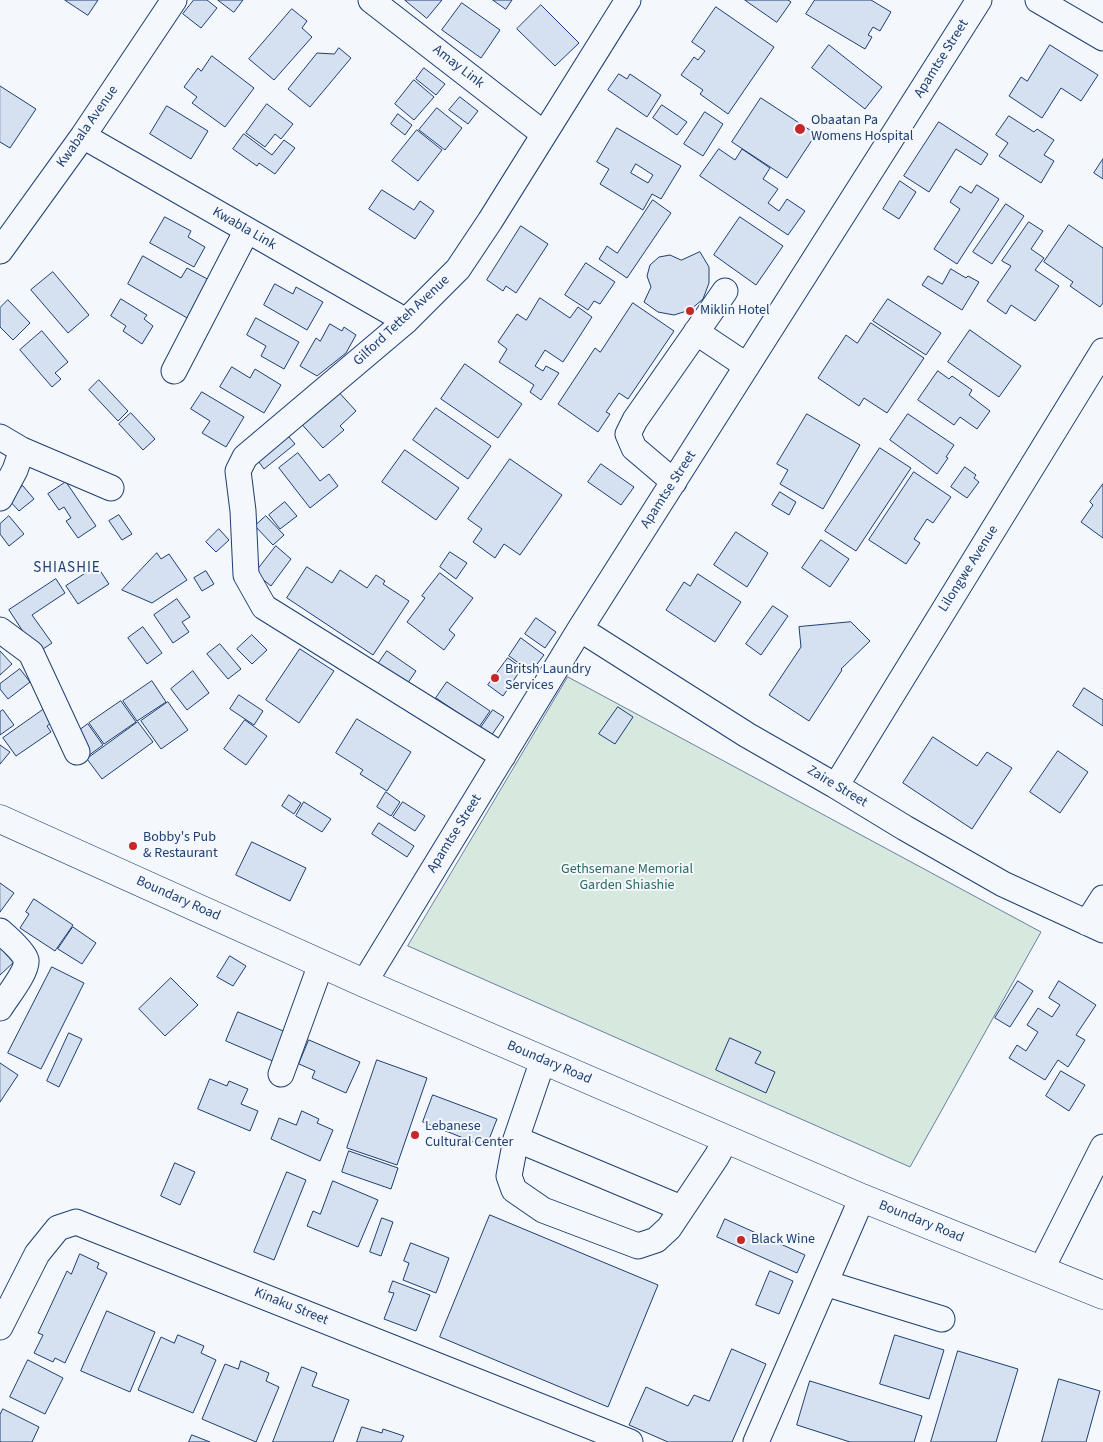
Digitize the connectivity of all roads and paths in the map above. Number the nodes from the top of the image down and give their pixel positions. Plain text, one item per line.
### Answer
1 (174, 0) edge
2 (371, 0) edge
3 (628, 0) edge
4 (979, 0) edge
5 (1038, 0) edge
6 (1103, 38) edge
7 (544, 134) junction
8 (83, 136) junction
9 (247, 230) junction
10 (0, 251) edge
11 (725, 291) dead end
12 (406, 321) junction
13 (696, 332) junction
14 (1103, 351) edge
15 (747, 366) junction
16 (174, 371) dead end
17 (0, 437) edge
18 (22, 450) junction
19 (674, 482) junction
20 (111, 488) dead end
21 (0, 498) edge
22 (580, 629) junction
23 (0, 630) edge
24 (77, 752) dead end
25 (503, 756) junction
26 (836, 786) junction
27 (0, 819) edge
28 (1103, 898) edge
29 (1095, 926) edge
30 (0, 931) edge
31 (321, 964) junction
32 (364, 983) junction
33 (0, 1008) edge
34 (543, 1060) junction
35 (281, 1074) dead end
36 (516, 1139) junction
37 (726, 1140) junction
38 (1103, 1147) edge
39 (862, 1198) junction
40 (682, 1208) junction
41 (1042, 1270) junction
42 (825, 1283) junction
43 (1103, 1295) edge
44 (942, 1320) dead end
45 (0, 1327) edge
46 (630, 1442) edge
47 (756, 1442) edge

1 - 8 street, Kwabala Avenue
2 - 7 street, Amay Link
3 - 7 street, Gilford Tetteh Avenue
4 - 15 street, Apamtse Street
5 - 6 street
7 - 12 street, Gilford Tetteh Avenue
8 - 9 street, Kwabla Link
8 - 10 street, Kwabala Avenue
9 - 12 street, Kwabla Link
9 - 16 street
11 - 13 street
12 - 25 street, Gilford Tetteh Avenue
13 - 15 street
13 - 19 street
14 - 26 street, Lilongwe Avenue
15 - 19 street, Apamtse Street
17 - 18 street
18 - 20 street
18 - 21 street
19 - 22 street, Apamtse Street
22 - 25 street, Apamtse Street
22 - 26 street, Zaire Street
23 - 24 street
25 - 32 street, Apamtse Street
26 - 29 street, Zaire Street
27 - 31 main road, Boundary Road
28 - 29 street
30 - 33 street
31 - 32 main road, Boundary Road
31 - 35 street
32 - 34 main road, Boundary Road
34 - 36 street
34 - 37 main road, Boundary Road
36 - 40 street
36 - 40 street
37 - 39 main road, Boundary Road
37 - 40 street
38 - 41 street
39 - 41 main road, Boundary Road
39 - 42 street
41 - 43 main road, Boundary Road
42 - 44 street
42 - 47 street
45 - 46 street, Kinaku Street

